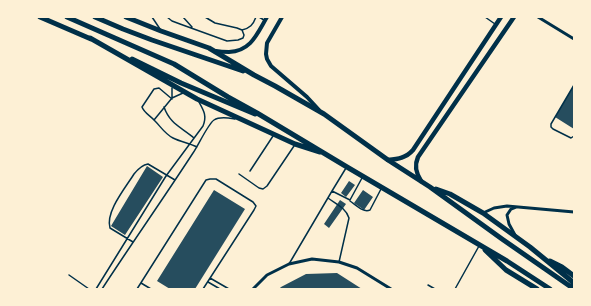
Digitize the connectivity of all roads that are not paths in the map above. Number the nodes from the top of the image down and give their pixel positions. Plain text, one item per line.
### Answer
1 (40, 17) edge
2 (67, 17) edge
3 (95, 17) edge
4 (126, 17) edge
5 (152, 17) edge
6 (167, 17) edge
7 (183, 17) edge
8 (205, 17) edge
9 (257, 17) edge
10 (282, 17) edge
11 (484, 17) edge
12 (501, 17) edge
13 (514, 17) edge
14 (538, 17) edge
15 (266, 19) edge
16 (496, 25) junction
17 (194, 28) junction
18 (242, 30) junction
19 (161, 31) junction
20 (90, 38) junction
21 (574, 39) edge
22 (209, 48) junction
23 (254, 75) junction
24 (172, 85) junction
25 (574, 85) edge
26 (185, 92) junction
27 (172, 98) junction
28 (197, 99) junction
29 (164, 107) junction
30 (324, 114) junction
31 (265, 118) junction
32 (154, 120) junction
33 (250, 124) junction
34 (274, 135) junction
35 (574, 136) edge
36 (194, 138) junction
37 (190, 144) junction
38 (295, 144) junction
39 (197, 147) junction
40 (328, 155) junction
41 (388, 160) junction
42 (347, 167) junction
43 (250, 171) dead end
44 (239, 174) dead end
45 (166, 176) junction
46 (363, 176) junction
47 (175, 180) junction
48 (420, 181) junction
49 (382, 187) junction
50 (430, 187) junction
51 (332, 191) junction
52 (328, 198) junction
53 (350, 200) junction
54 (519, 207) junction
55 (574, 212) edge
56 (483, 213) junction
57 (127, 239) junction
58 (517, 239) junction
59 (132, 242) junction
60 (480, 245) junction
61 (542, 257) junction
62 (339, 262) junction
63 (289, 264) junction
64 (69, 275) dead end
65 (574, 276) edge
66 (210, 278) junction
67 (208, 282) junction
68 (141, 283) junction
69 (574, 283) edge
70 (428, 285) dead end
71 (89, 289) edge
72 (96, 289) edge
73 (102, 289) edge
74 (137, 289) edge
75 (150, 289) edge
76 (203, 289) edge
77 (220, 289) edge
78 (229, 289) edge
79 (253, 289) edge
80 (391, 289) edge
81 (435, 289) edge
82 (455, 289) edge
83 (537, 289) edge
84 (550, 289) edge
85 (574, 289) edge

1 - 20 highway
2 - 31 highway
3 - 23 highway
4 - 19 highway
5 - 19 lane
6 - 17 lane
7 - 17 lane
8 - 18 lane
9 - 15 lane
9 - 18 lane
10 - 30 street
11 - 16 lane
12 - 16 main road
13 - 48 main road
14 - 21 street
15 - 22 street
16 - 41 main road
17 - 18 lane
19 - 22 highway
20 - 24 highway
20 - 31 highway
22 - 23 highway
23 - 30 highway
24 - 26 highway
24 - 27 lane
25 - 35 lane
26 - 27 lane
26 - 28 highway
27 - 29 lane
27 - 32 lane
28 - 33 highway
28 - 36 lane
29 - 32 lane
29 - 36 lane
30 - 41 highway
31 - 40 highway
32 - 37 lane
33 - 34 highway
33 - 39 lane
34 - 38 highway
34 - 43 lane
36 - 37 lane
37 - 39 lane
37 - 45 lane
38 - 40 highway
38 - 44 lane
39 - 47 lane
40 - 42 highway
41 - 48 highway
42 - 46 highway
42 - 51 lane
45 - 47 lane
45 - 57 lane
45 - 57 lane
46 - 49 highway
46 - 53 lane
47 - 59 lane
48 - 50 highway
49 - 53 lane
49 - 60 highway
50 - 56 highway
50 - 85 highway
51 - 52 lane
51 - 53 lane
52 - 62 lane
52 - 63 lane
54 - 55 street
54 - 56 street
54 - 58 street
56 - 58 highway
57 - 59 lane
57 - 72 lane
58 - 61 highway
59 - 73 lane
60 - 82 lane
60 - 83 highway
60 - 84 highway
61 - 65 highway
61 - 69 highway
62 - 63 street
62 - 80 street
63 - 79 street
64 - 71 lane
66 - 67 lane
66 - 68 lane
66 - 78 lane
67 - 76 lane
67 - 77 lane
68 - 74 lane
68 - 75 lane
70 - 81 lane

